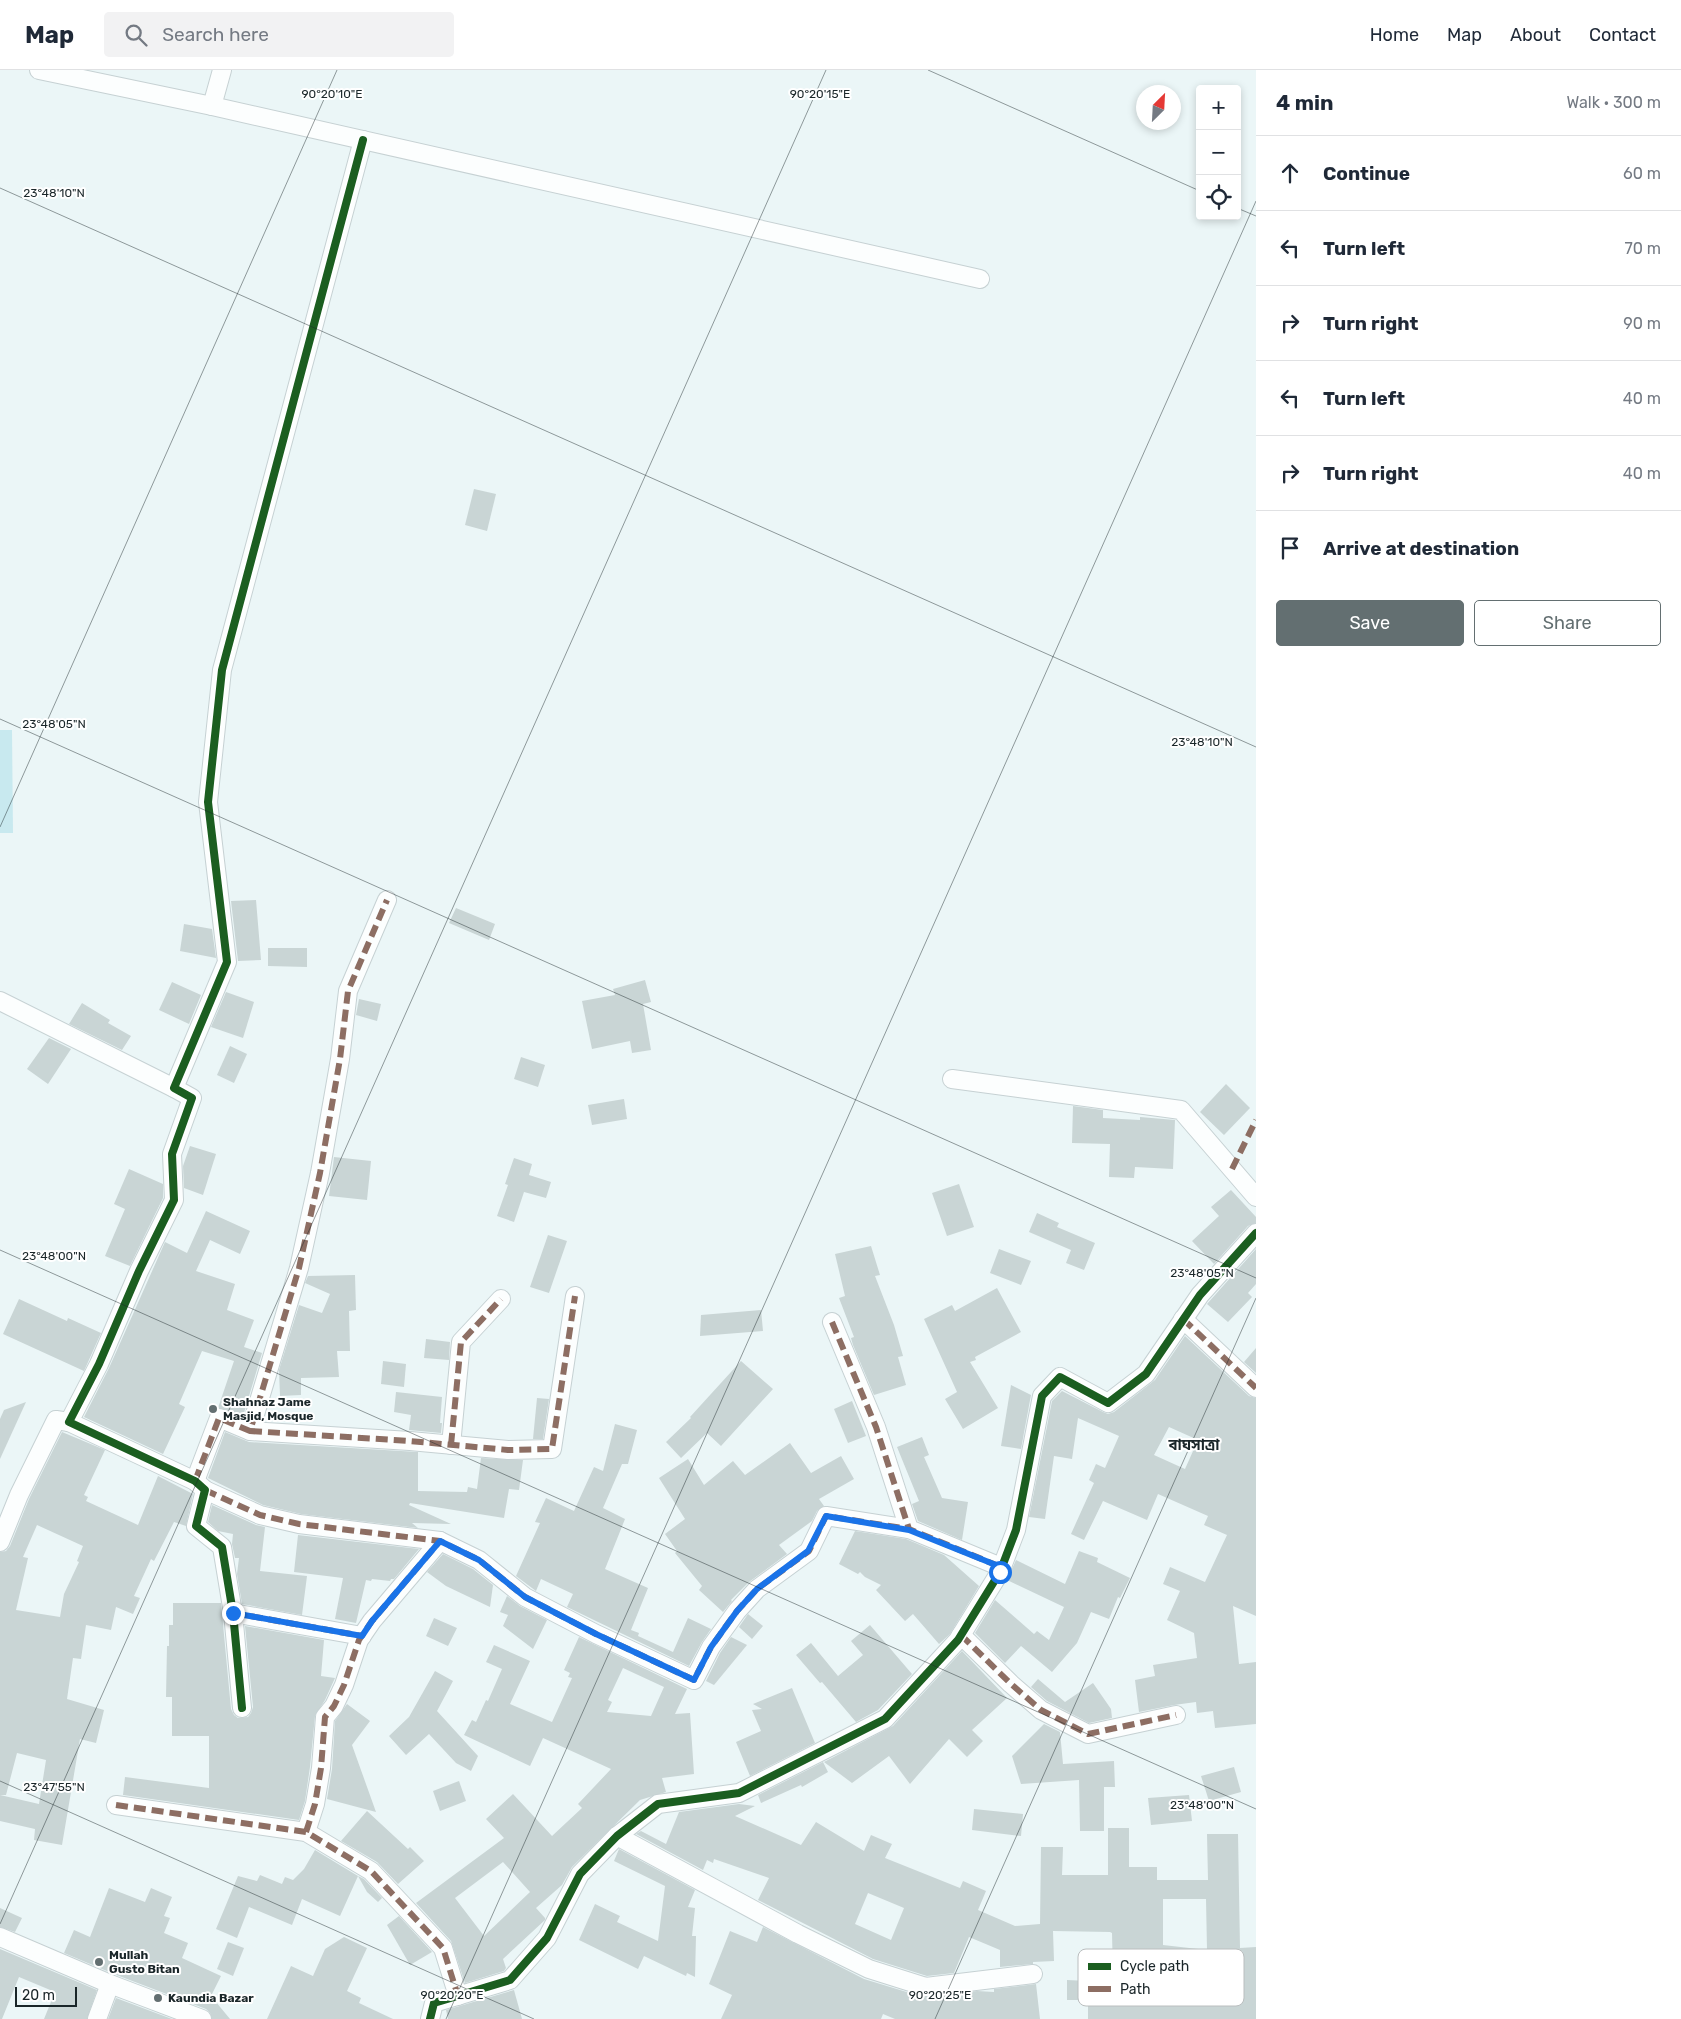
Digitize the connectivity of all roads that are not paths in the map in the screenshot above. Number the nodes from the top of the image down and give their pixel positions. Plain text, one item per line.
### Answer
1 (39, 70) edge
2 (222, 70) edge
3 (212, 106) junction
4 (363, 140) junction
5 (980, 279) dead end
6 (388, 900) dead end
7 (0, 1001) edge
8 (952, 1079) dead end
9 (174, 1088) junction
10 (1256, 1196) edge
11 (1256, 1233) edge
12 (575, 1296) dead end
13 (501, 1299) dead end
14 (1184, 1319) junction
15 (832, 1322) dead end
16 (1256, 1388) edge
17 (69, 1422) junction
18 (250, 1431) junction
19 (451, 1445) junction
20 (200, 1485) junction
21 (909, 1530) junction
22 (440, 1541) junction
23 (0, 1542) edge
24 (1001, 1567) junction
25 (233, 1613) junction
26 (961, 1635) junction
27 (362, 1636) junction
28 (242, 1708) dead end
29 (1176, 1715) dead end
30 (116, 1804) dead end
31 (306, 1832) junction
32 (617, 1836) junction
33 (0, 1937) edge
34 (1033, 1974) dead end
35 (110, 1984) junction
36 (458, 1996) junction
37 (97, 2019) edge
38 (202, 2019) edge
39 (430, 2019) edge

1 - 3 street
2 - 3 street
3 - 4 street
4 - 5 street
4 - 9 street
6 - 18 street
7 - 9 street
8 - 10 street
9 - 17 street
11 - 14 street
12 - 19 street
13 - 19 street
14 - 16 street
14 - 24 street
15 - 21 street
17 - 20 street
17 - 23 street
18 - 19 street
18 - 20 street
20 - 22 street
20 - 25 street
21 - 22 street
21 - 24 street
22 - 27 street
24 - 26 street
25 - 27 street
25 - 28 street
26 - 29 street
26 - 32 street
27 - 31 street
30 - 31 street
31 - 36 street
32 - 34 street
32 - 36 street
33 - 35 street
35 - 37 street
35 - 38 street
36 - 39 street

